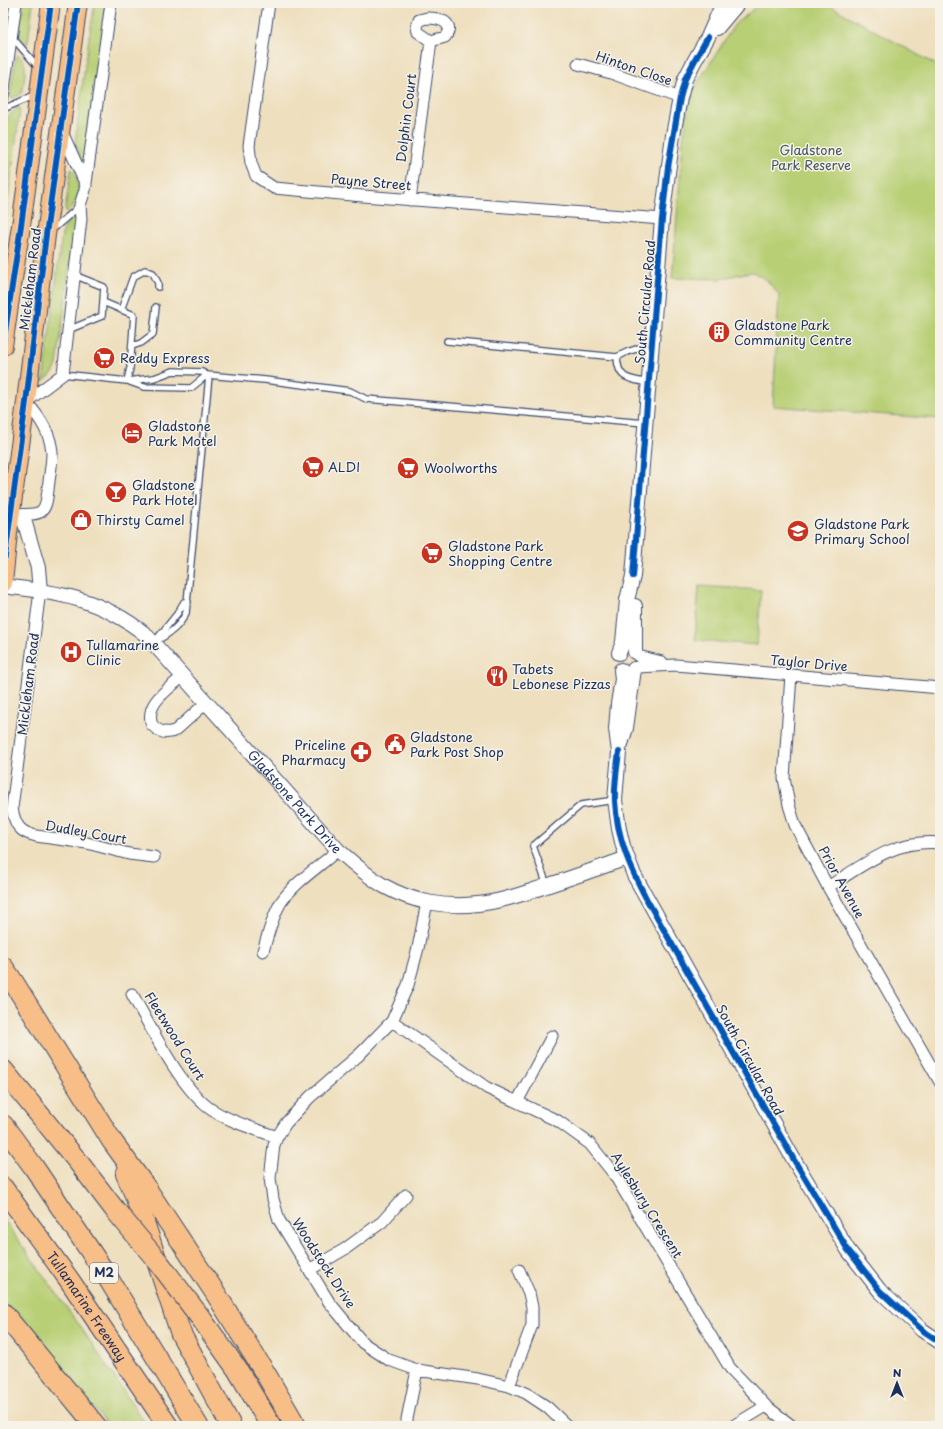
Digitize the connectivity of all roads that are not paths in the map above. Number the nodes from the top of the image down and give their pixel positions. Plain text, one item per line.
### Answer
1 (16, 3) edge
2 (50, 3) edge
3 (78, 3) edge
4 (111, 3) edge
5 (270, 3) edge
6 (723, 3) edge
7 (738, 3) edge
8 (11, 37) junction
9 (708, 37) junction
10 (431, 41) dead end
11 (578, 64) dead end
12 (42, 72) junction
13 (39, 93) junction
14 (3, 96) edge
15 (680, 98) junction
16 (3, 109) edge
17 (60, 130) junction
18 (86, 184) junction
19 (410, 200) junction
20 (80, 205) junction
21 (662, 218) junction
22 (46, 235) junction
23 (74, 275) junction
24 (158, 287) dead end
25 (102, 302) junction
26 (156, 307) dead end
27 (121, 310) junction
28 (5, 314) edge
29 (67, 330) junction
30 (446, 341) dead end
31 (653, 344) junction
32 (3, 346) edge
33 (132, 346) junction
34 (617, 357) junction
35 (63, 374) junction
36 (208, 376) junction
37 (127, 381) junction
38 (649, 383) junction
39 (26, 402) junction
40 (646, 423) junction
41 (10, 514) junction
42 (633, 576) junction
43 (3, 583) edge
44 (3, 586) edge
45 (40, 591) junction
46 (188, 602) junction
47 (153, 643) junction
48 (633, 663) junction
49 (791, 675) junction
50 (183, 676) junction
51 (940, 688) edge
52 (206, 702) junction
53 (615, 800) junction
54 (16, 825) joint
55 (940, 843) edge
56 (338, 850) junction
57 (154, 857) dead end
58 (627, 858) junction
59 (547, 886) junction
60 (828, 887) junction
61 (427, 902) junction
62 (263, 951) dead end
63 (3, 953) edge
64 (9, 975) edge
65 (132, 994) dead end
66 (392, 1022) junction
67 (552, 1036) dead end
68 (3, 1070) edge
69 (940, 1082) edge
70 (517, 1102) junction
71 (3, 1125) edge
72 (277, 1137) junction
73 (112, 1141) junction
74 (3, 1188) edge
75 (406, 1196) dead end
76 (309, 1270) junction
77 (519, 1270) dead end
78 (3, 1313) edge
79 (940, 1342) edge
80 (417, 1370) junction
81 (509, 1386) junction
82 (766, 1406) junction
83 (96, 1426) edge
84 (168, 1426) edge
85 (198, 1426) edge
86 (231, 1426) edge
87 (271, 1426) edge
88 (296, 1426) edge
89 (407, 1426) edge
90 (566, 1426) edge
91 (733, 1426) edge
92 (792, 1426) edge

1 - 8 street
2 - 12 main road, Mickleham Road
3 - 17 main road, Mickleham Road
4 - 18 street
5 - 19 street, Payne Street
6 - 9 street, South Circular Road
7 - 9 street, South Circular Road
8 - 12 lane
8 - 14 street
9 - 15 street, South Circular Road
10 - 19 street, Dolphin Court
11 - 15 street, Hinton Close
12 - 13 main road, Mickleham Road
13 - 16 lane
13 - 28 main road, Mickleham Road
15 - 21 street, South Circular Road
17 - 18 street
17 - 22 main road, Mickleham Road
18 - 20 street
19 - 21 street, Payne Street
20 - 22 lane
20 - 23 street
21 - 31 street, South Circular Road
22 - 39 main road, Mickleham Road
23 - 25 lane
23 - 29 street
24 - 27 lane
25 - 27 lane
25 - 29 lane
26 - 33 lane
27 - 33 lane
28 - 32 main road, Mickleham Road
29 - 35 street
30 - 34 lane
31 - 34 lane
31 - 38 street, South Circular Road
33 - 37 lane
34 - 38 lane
35 - 37 lane
35 - 39 street
36 - 37 lane
36 - 37 lane
36 - 40 lane
36 - 46 lane
38 - 40 street, South Circular Road
39 - 41 main road, Mickleham Road
39 - 41 street
40 - 42 street, South Circular Road
41 - 43 main road, Mickleham Road
41 - 45 street
42 - 48 street, South Circular Road
42 - 48 street, South Circular Road
44 - 45 street, Gladstone Park Drive
45 - 47 street, Gladstone Park Drive
45 - 54 street, Mickleham Road
46 - 47 lane
46 - 47 lane
47 - 50 street, Gladstone Park Drive
48 - 49 street, Taylor Drive
48 - 53 street, South Circular Road
49 - 51 street, Taylor Drive
49 - 60 street, Prior Avenue
50 - 52 street, Gladstone Park Drive
50 - 52 street
52 - 56 street, Gladstone Park Drive
53 - 58 street, South Circular Road
53 - 59 lane
54 - 57 street, Dudley Court
55 - 60 street
56 - 61 street, Gladstone Park Drive
56 - 62 street
58 - 59 street, Gladstone Park Drive
58 - 79 street, South Circular Road
59 - 61 street, Gladstone Park Drive
60 - 69 street, Prior Avenue
61 - 66 street, Woodstock Drive
63 - 64 highway
64 - 73 highway
65 - 72 street, Fleetwood Court
66 - 70 street, Aylesbury Crescent
66 - 72 street, Woodstock Drive
67 - 70 street
68 - 87 highway, bridge
70 - 82 street, Aylesbury Crescent
71 - 85 highway, M2
72 - 76 street, Woodstock Drive
73 - 86 highway
73 - 88 highway
74 - 84 highway, Tullamarine Freeway / M2
75 - 76 street
76 - 80 street, Woodstock Drive
77 - 81 street
78 - 83 highway
80 - 81 street, Woodstock Drive
80 - 89 street
81 - 90 street, Woodstock Drive
82 - 91 street
82 - 92 street, Aylesbury Crescent

